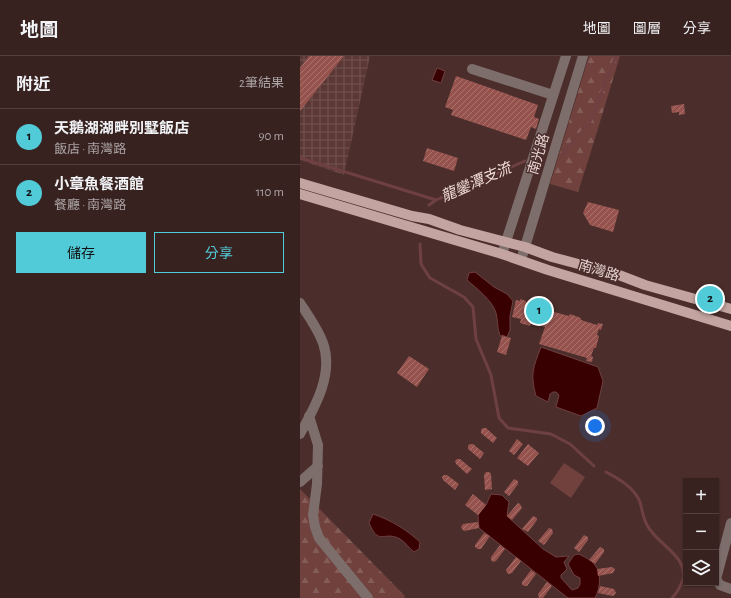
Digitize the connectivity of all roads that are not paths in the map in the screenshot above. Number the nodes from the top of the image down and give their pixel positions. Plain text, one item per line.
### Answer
1 (566, 56) edge
2 (583, 56) edge
3 (472, 69) dead end
4 (554, 95) junction
5 (301, 183) edge
6 (300, 194) edge
7 (506, 242) junction
8 (525, 247) junction
9 (502, 254) junction
10 (521, 260) junction
11 (300, 303) edge
12 (731, 309) edge
13 (731, 326) edge
14 (309, 416) junction
15 (300, 434) edge
16 (318, 466) junction
17 (300, 482) edge
18 (731, 523) edge
19 (731, 589) edge
20 (368, 598) edge

1 - 4 street, 南光路
2 - 8 street, 南光路
3 - 4 street
4 - 7 street, 南光路
5 - 6 street
5 - 7 main road, 南灣路
6 - 9 main road, 南灣路
7 - 8 main road, 南灣路
7 - 9 street, 南光路
8 - 10 street, 南光路
8 - 12 main road, 南灣路
9 - 10 main road, 南灣路
10 - 13 main road, 南灣路
11 - 14 street
14 - 15 street
14 - 16 street
16 - 17 street
16 - 20 street
18 - 19 street

